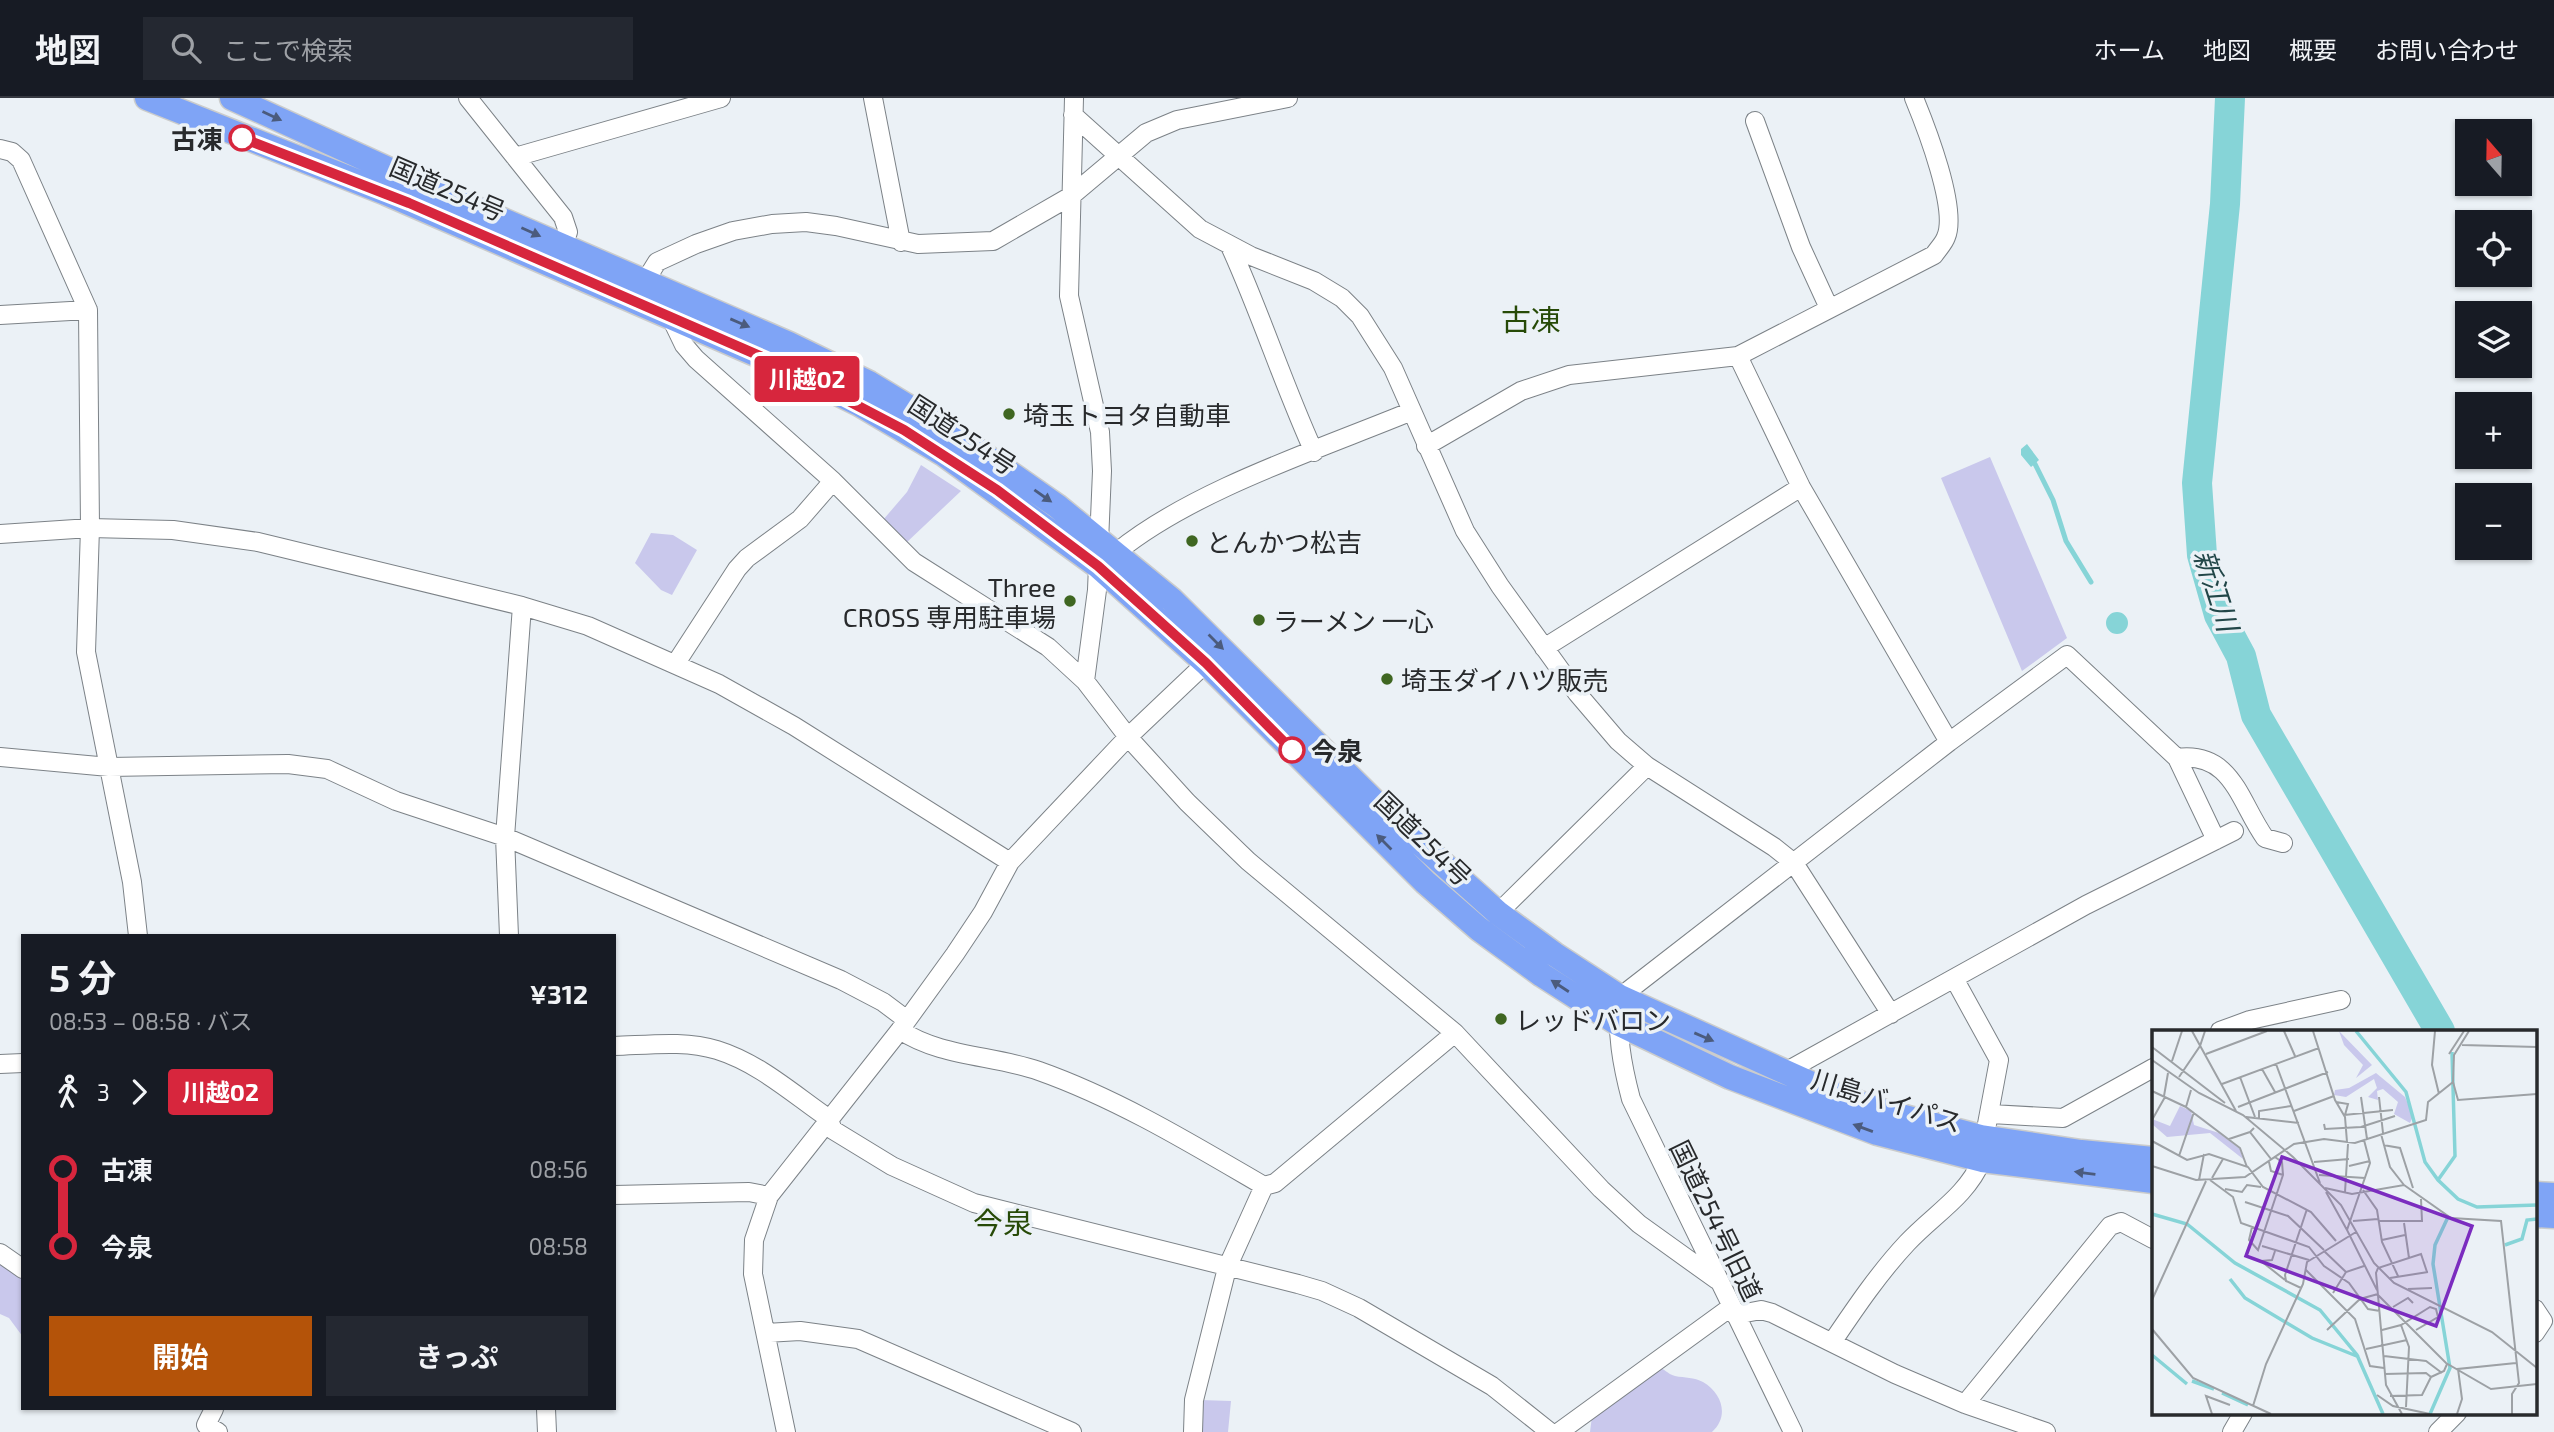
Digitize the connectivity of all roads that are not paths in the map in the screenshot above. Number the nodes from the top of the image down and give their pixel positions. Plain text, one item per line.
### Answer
1 (148, 98) edge
2 (232, 98) edge
3 (468, 98) edge
4 (721, 98) edge
5 (873, 98) edge
6 (1288, 98) edge
7 (1914, 98) edge
8 (1074, 106) edge
9 (1755, 121) dead end
10 (0, 149) edge
11 (1119, 154) junction
12 (515, 157) junction
13 (1071, 196) junction
14 (901, 242) junction
15 (1230, 246) junction
16 (563, 247) junction
17 (644, 283) junction
18 (1829, 308) junction
19 (88, 310) junction
20 (0, 315) edge
21 (671, 318) junction
22 (1738, 355) junction
23 (1412, 411) junction
24 (1426, 446) junction
25 (1314, 452) junction
26 (832, 481) junction
27 (1801, 487) junction
28 (90, 528) junction
29 (0, 534) edge
30 (1104, 552) junction
31 (522, 606) junction
32 (1544, 648) junction
33 (676, 663) junction
34 (1206, 663) junction
35 (1086, 681) junction
36 (1128, 737) junction
37 (1949, 742) junction
38 (0, 757) edge
39 (2177, 758) junction
40 (1647, 766) junction
41 (109, 767) junction
42 (2234, 831) dead end
43 (505, 837) junction
44 (2216, 840) junction
45 (2283, 843) dead end
46 (1010, 862) junction
47 (1794, 863) junction
48 (1498, 913) junction
49 (138, 934) edge
50 (509, 934) edge
51 (1955, 980) junction
52 (1620, 997) junction
53 (2341, 1000) dead end
54 (1891, 1014) junction
55 (1617, 1023) junction
56 (903, 1025) junction
57 (2223, 1030) edge
58 (1455, 1033) junction
59 (616, 1046) edge
60 (21, 1063) edge
61 (0, 1064) edge
62 (2152, 1069) edge
63 (1785, 1072) junction
64 (1991, 1114) junction
65 (828, 1118) junction
66 (1982, 1148) junction
67 (2152, 1159) edge
68 (2152, 1181) edge
69 (1264, 1186) junction
70 (2536, 1194) edge
71 (616, 1195) edge
72 (2554, 1195) edge
73 (769, 1196) junction
74 (2536, 1214) edge
75 (2554, 1216) edge
76 (2152, 1238) edge
77 (0, 1253) edge
78 (21, 1268) edge
79 (1227, 1268) junction
80 (1717, 1280) junction
81 (2536, 1310) edge
82 (1733, 1311) junction
83 (2536, 1332) edge
84 (766, 1333) junction
85 (1833, 1341) junction
86 (1965, 1404) junction
87 (214, 1410) edge
88 (546, 1410) edge
89 (2242, 1414) edge
90 (2456, 1414) edge
91 (218, 1432) edge
92 (547, 1432) edge
93 (786, 1432) edge
94 (1072, 1432) edge
95 (1193, 1432) edge
96 (1550, 1432) edge
97 (1559, 1432) edge
98 (1793, 1432) edge
99 (2046, 1432) edge
100 (2232, 1432) edge
101 (2438, 1432) edge

1 - 21 highway, 国道254号
2 -> 16 highway, 国道254号
3 - 12 street
4 - 12 street
5 - 14 street
6 - 11 street
7 - 18 street
8 - 11 street
8 - 13 street
9 - 18 street
10 - 19 street
11 - 13 street
11 - 15 street
12 - 16 street
13 - 14 street
13 - 30 street
14 - 17 street
15 - 23 street
15 - 25 street
16 - 17 highway, 国道254号
17 -> 30 highway, 国道254号
18 - 22 street
19 - 20 street
19 - 28 street
21 - 26 street
21 - 30 highway, 国道254号
22 - 24 street
22 - 27 street
23 - 24 street
23 - 25 street
24 - 32 street
25 - 30 street
26 - 33 street
26 - 35 street
27 - 32 street
27 - 37 street
28 - 29 street
28 - 31 street
28 - 41 street
30 - 34 highway, 国道254号
30 - 35 street
30 -> 48 highway, 国道254号
31 - 33 street
31 - 43 street
32 - 40 street
33 - 46 street
34 - 36 street
55 -> 34 highway, 国道254号
35 - 36 street
36 - 46 street
36 - 58 street
37 - 39 street
37 - 47 street
38 - 41 street
39 - 44 street
39 - 45 street
40 - 47 street
40 - 48 street
41 - 43 street
41 - 49 street
42 - 44 street
43 - 50 street
43 - 56 street
44 - 51 street
46 - 56 street
47 - 52 street
47 - 54 street
48 - 52 highway, 国道254号
51 - 54 street
51 - 64 street
52 - 55 street, 国道254号旧道
52 -> 63 highway, 川島バイパス
53 - 57 street
54 - 63 street
66 -> 55 highway, 川島バイパス
55 - 80 street, 国道254号旧道
56 - 65 street
56 - 69 street
58 - 69 street
58 - 80 street
59 - 65 street
60 - 61 street
62 - 64 street
63 - 66 highway, 川島バイパス
64 - 66 street
65 - 73 street
65 - 79 street
66 - 67 highway, 川島バイパス
68 -> 66 highway, 川島バイパス
66 - 85 street
69 - 79 street
70 - 72 highway
71 - 73 street
73 - 84 street
74 - 75 highway
76 - 86 street
77 - 78 street
79 - 95 street
79 - 96 street
80 - 82 street, 国道254号旧道
81 - 83 street
82 - 85 street
82 - 97 street
82 - 98 street, 国道254号旧道
84 - 93 street
84 - 94 street
85 - 86 street
86 - 99 street
87 - 91 street
88 - 92 street
89 - 100 street
90 - 101 street

